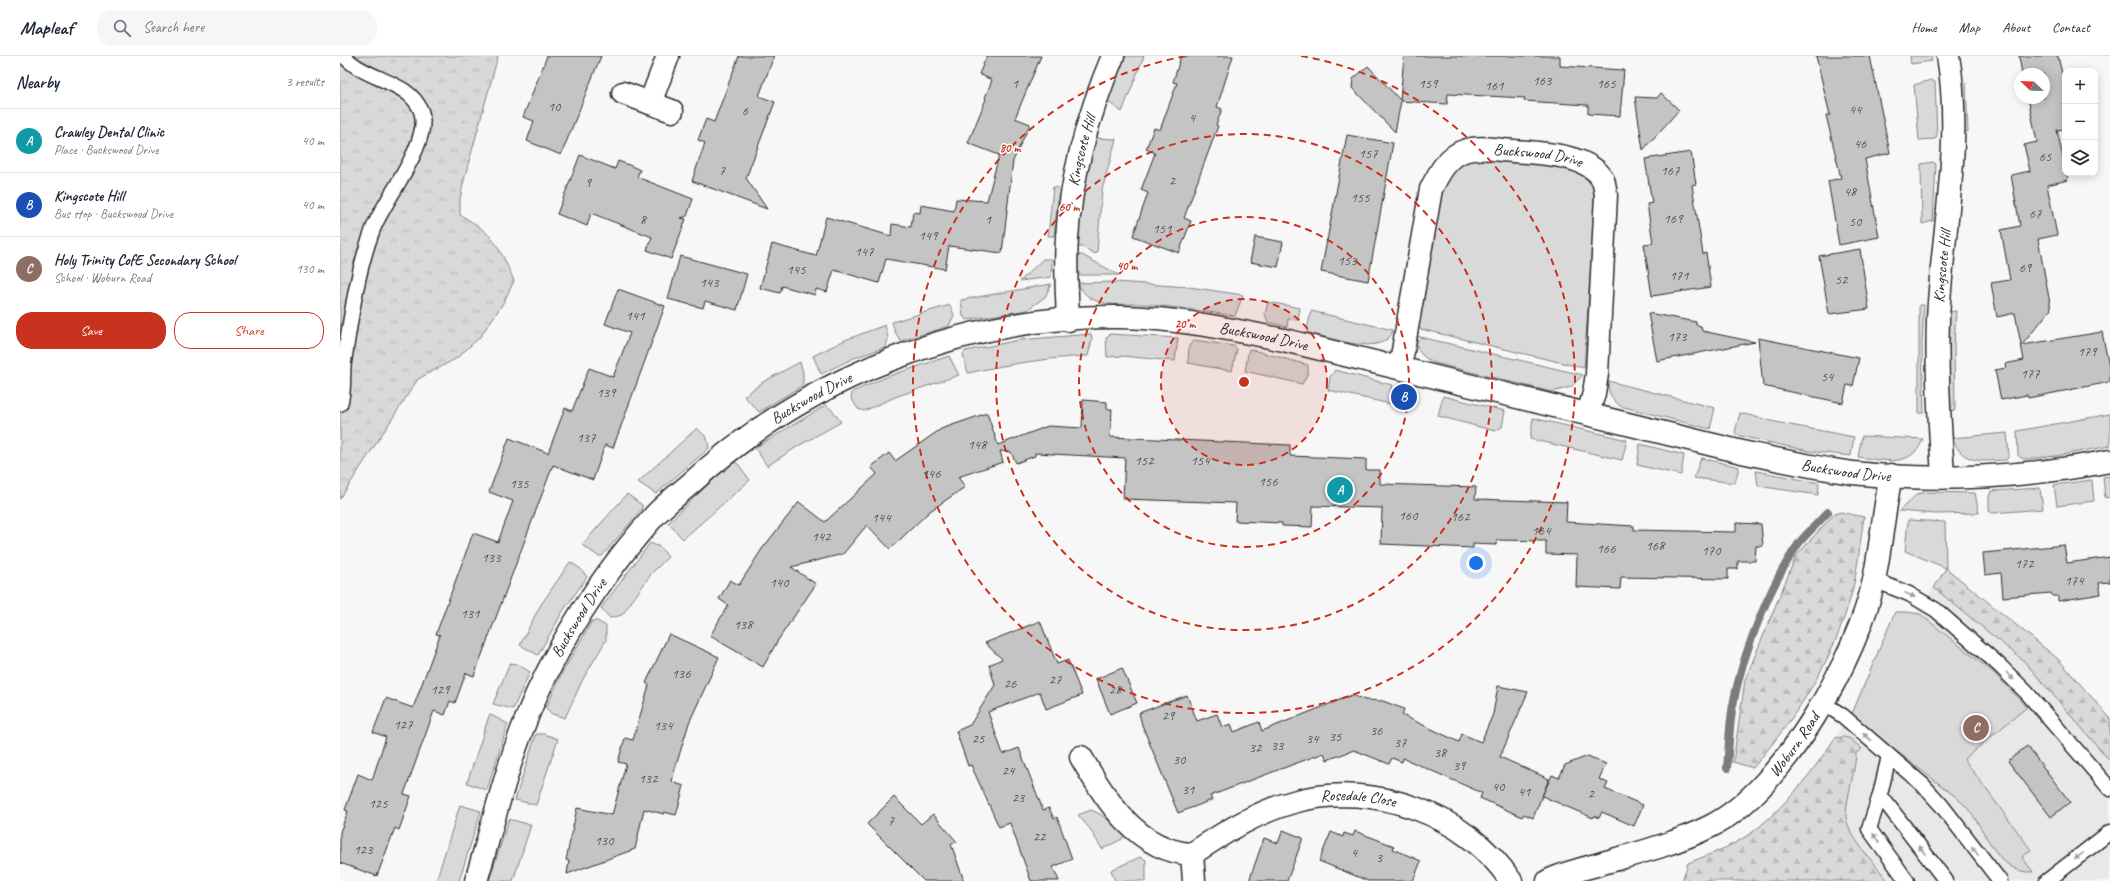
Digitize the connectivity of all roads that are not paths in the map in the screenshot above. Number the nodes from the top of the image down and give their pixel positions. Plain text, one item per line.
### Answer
1 (344, 56) edge
2 (668, 56) edge
3 (1113, 56) edge
4 (1948, 56) edge
5 (623, 93) dead end
6 (650, 103) junction
7 (672, 111) dead end
8 (1068, 320) junction
9 (1400, 368) junction
10 (340, 404) edge
11 (1588, 414) junction
12 (2110, 461) edge
13 (1891, 475) junction
14 (1943, 477) junction
15 (1874, 580) junction
16 (1823, 703) junction
17 (1889, 756) junction
18 (1081, 757) dead end
19 (2110, 789) edge
20 (1880, 795) junction
21 (2110, 832) edge
22 (1192, 854) junction
23 (476, 881) edge
24 (1194, 881) edge
25 (1511, 881) edge
26 (1548, 881) edge
27 (1907, 881) edge
28 (1946, 881) edge
29 (2000, 881) edge
30 (2047, 881) edge

1 - 10 lane
2 - 6 street
3 - 8 street, Kingscote Hill
4 - 14 street, Kingscote Hill
5 - 6 street
6 - 7 street
8 - 9 street, Buckswood Drive
8 - 23 street, Buckswood Drive
9 - 11 street, Buckswood Drive
9 - 11 street, Buckswood Drive
11 - 13 street, Buckswood Drive
12 - 14 street, Buckswood Drive
13 - 14 street, Buckswood Drive
13 - 15 street, Woburn Road
15 - 16 street, Woburn Road
15 -> 19 lane
17 -> 16 lane
16 - 26 street, Woburn Road
17 - 20 lane
29 -> 17 lane
18 - 22 street
27 -> 20 lane
28 -> 20 lane
21 -> 30 lane
22 - 24 street
22 - 25 street, Rosedale Close

